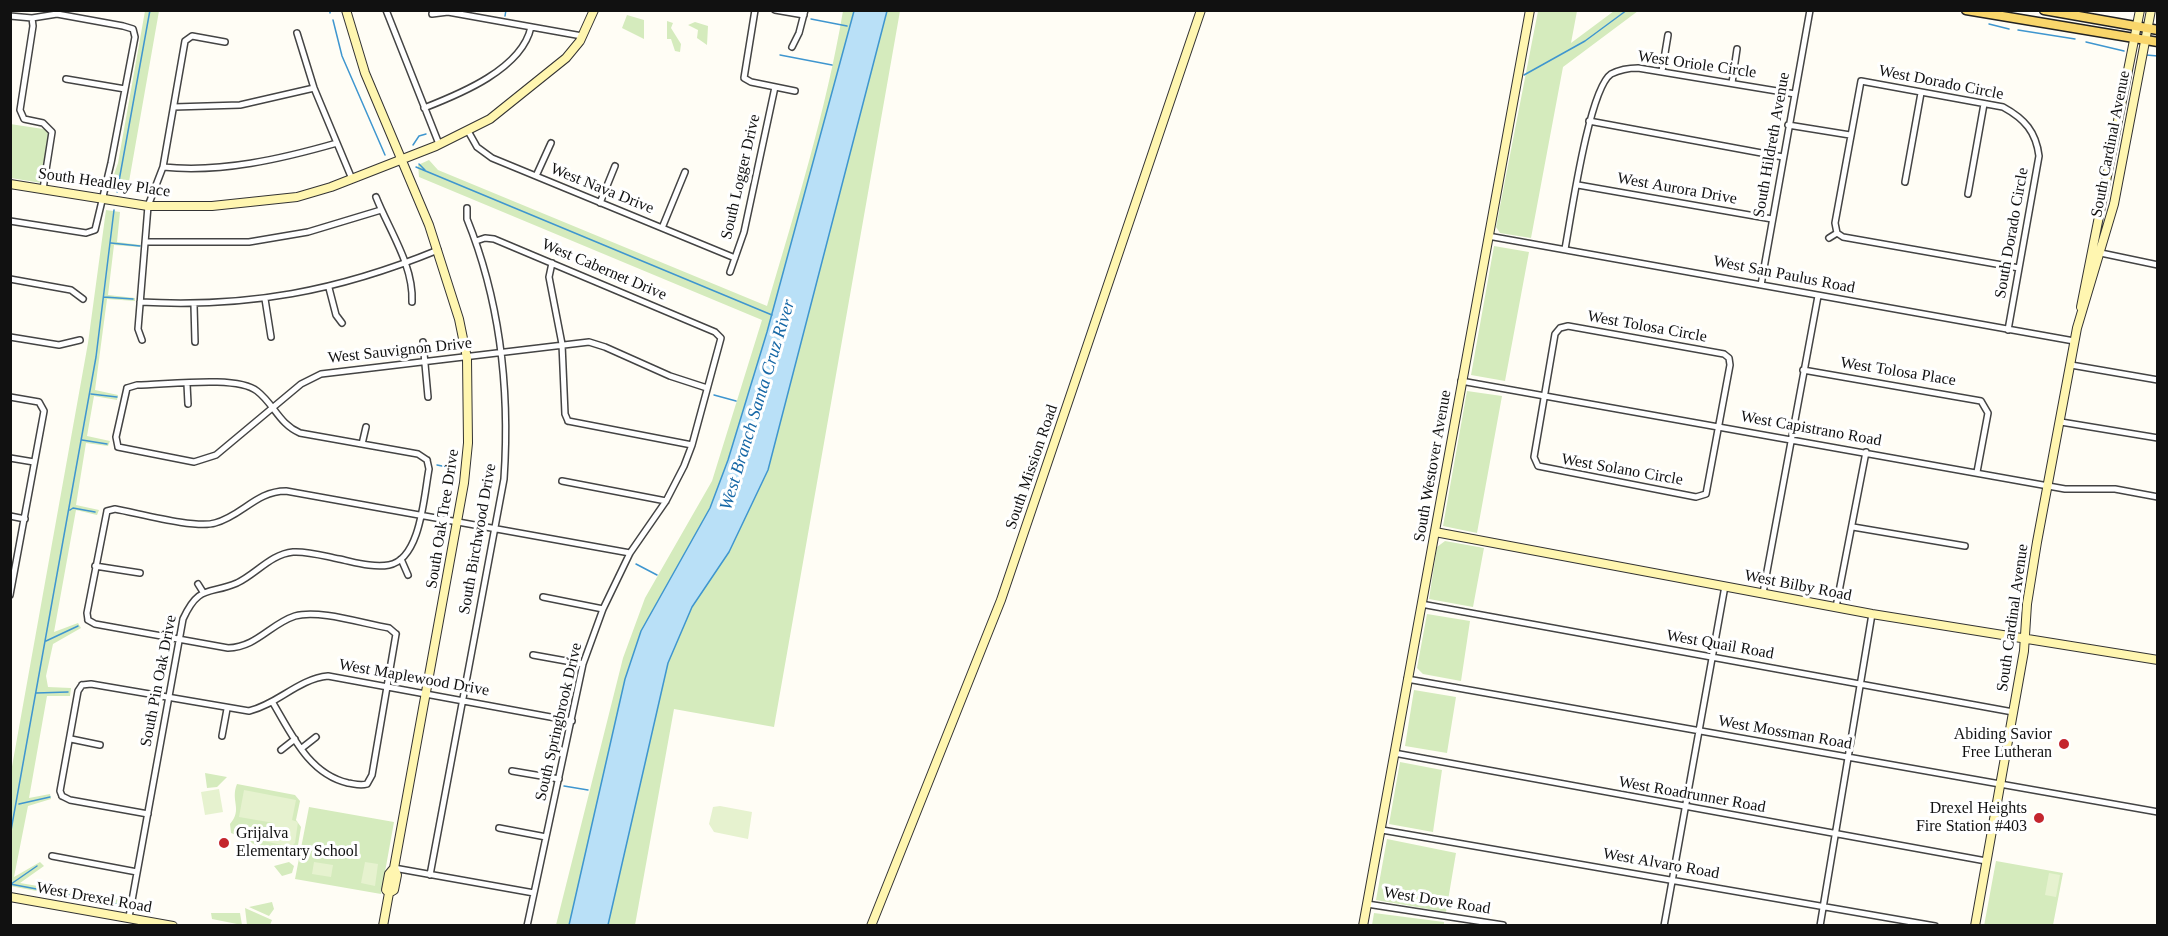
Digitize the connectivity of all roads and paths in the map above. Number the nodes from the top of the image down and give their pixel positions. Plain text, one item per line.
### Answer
1 (346, 10) edge
2 (386, 10) edge
3 (594, 10) edge
4 (755, 10) edge
5 (775, 10) edge
6 (1201, 10) edge
7 (1530, 10) edge
8 (1810, 10) edge
9 (1966, 10) edge
10 (2044, 10) edge
11 (2140, 10) edge
12 (2151, 10) edge
13 (1977, 11) edge
14 (805, 13) edge
15 (432, 14) dead end
16 (10, 16) edge
17 (32, 18) junction
18 (2137, 26) junction
19 (531, 27) junction
20 (2147, 28) junction
21 (2157, 30) edge
22 (297, 33) dead end
23 (1668, 35) dead end
24 (582, 36) junction
25 (2134, 38) junction
26 (2145, 40) junction
27 (225, 42) dead end
28 (2157, 42) edge
29 (792, 46) dead end
30 (1737, 49) dead end
31 (1662, 71) junction
32 (66, 79) dead end
33 (1732, 83) junction
34 (775, 87) junction
35 (314, 88) junction
36 (125, 89) junction
37 (795, 91) dead end
38 (1921, 93) junction
39 (1795, 94) junction
40 (1984, 104) junction
41 (174, 107) junction
42 (424, 108) junction
43 (2015, 114) joint
44 (1589, 121) junction
45 (1788, 124) junction
46 (468, 131) junction
47 (1850, 135) junction
48 (337, 143) junction
49 (551, 143) dead end
50 (439, 144) junction
51 (1783, 157) junction
52 (402, 159) junction
53 (615, 166) dead end
54 (163, 167) junction
55 (685, 172) dead end
56 (536, 176) junction
57 (352, 179) junction
58 (1905, 182) dead end
59 (10, 184) edge
60 (1578, 185) junction
61 (43, 189) junction
62 (1968, 194) dead end
63 (376, 197) dead end
64 (102, 198) junction
65 (600, 203) junction
66 (148, 206) junction
67 (467, 208) dead end
68 (381, 210) junction
69 (1772, 219) junction
70 (10, 221) edge
71 (662, 228) junction
72 (1837, 233) junction
73 (1488, 236) junction
74 (1829, 238) dead end
75 (476, 241) junction
76 (147, 242) junction
77 (1565, 249) junction
78 (438, 250) junction
79 (2096, 252) junction
80 (735, 258) junction
81 (552, 263) junction
82 (405, 264) junction
83 (2157, 265) edge
84 (2019, 268) junction
85 (730, 272) dead end
86 (10, 279) edge
87 (1761, 285) junction
88 (328, 288) junction
89 (1818, 296) junction
90 (83, 299) dead end
91 (266, 299) junction
92 (140, 302) junction
93 (412, 302) dead end
94 (194, 304) junction
95 (342, 323) dead end
96 (2008, 330) junction
97 (720, 336) joint
98 (10, 337) edge
99 (270, 337) dead end
100 (80, 340) dead end
101 (142, 340) dead end
102 (2074, 341) junction
103 (195, 342) dead end
104 (423, 342) dead end
105 (562, 344) junction
106 (502, 354) junction
107 (1735, 354) dead end
108 (467, 358) junction
109 (1730, 358) junction
110 (425, 361) junction
111 (2071, 365) junction
112 (1803, 370) junction
113 (2157, 380) edge
114 (1461, 381) junction
115 (187, 384) junction
116 (707, 388) junction
117 (1545, 396) junction
118 (10, 397) edge
119 (428, 398) dead end
120 (188, 404) dead end
121 (272, 408) junction
122 (2061, 422) junction
123 (366, 427) dead end
124 (1719, 427) junction
125 (2157, 438) edge
126 (1792, 440) junction
127 (362, 444) junction
128 (692, 445) junction
129 (1866, 452) junction
130 (10, 458) edge
131 (34, 462) junction
132 (1537, 464) junction
133 (1530, 468) dead end
134 (1977, 472) junction
135 (562, 482) dead end
136 (2048, 486) junction
137 (1704, 495) junction
138 (2157, 497) edge
139 (666, 501) junction
140 (1708, 502) dead end
141 (420, 515) junction
142 (10, 516) edge
143 (25, 519) junction
144 (458, 521) junction
145 (495, 527) junction
146 (1853, 527) junction
147 (1435, 532) junction
148 (1965, 546) dead end
149 (630, 553) junction
150 (401, 559) junction
151 (95, 566) junction
152 (140, 573) dead end
153 (408, 575) dead end
154 (12, 577) edge
155 (198, 584) dead end
156 (1725, 586) junction
157 (203, 592) junction
158 (1763, 593) junction
159 (10, 595) edge
160 (543, 597) dead end
161 (1421, 604) junction
162 (1836, 607) junction
163 (603, 609) junction
164 (1872, 614) junction
165 (2024, 638) junction
166 (179, 639) junction
167 (532, 655) dead end
168 (1713, 657) junction
169 (2157, 660) edge
170 (583, 664) junction
171 (1407, 679) junction
172 (1862, 684) junction
173 (388, 688) junction
174 (427, 694) junction
175 (169, 697) junction
176 (464, 700) junction
177 (273, 703) junction
178 (227, 709) junction
179 (2013, 712) junction
180 (572, 722) junction
181 (1700, 732) junction
182 (222, 736) dead end
183 (316, 737) dead end
184 (70, 739) junction
185 (295, 739) junction
186 (100, 745) dead end
187 (302, 748) junction
188 (281, 750) dead end
189 (1394, 753) junction
190 (1849, 758) junction
191 (512, 771) dead end
192 (559, 779) junction
193 (2000, 786) junction
194 (1686, 808) junction
195 (2157, 812) edge
196 (148, 814) junction
197 (499, 828) dead end
198 (1382, 830) junction
199 (1836, 835) junction
200 (546, 837) junction
201 (52, 856) dead end
202 (1986, 861) junction
203 (394, 868) junction
204 (137, 872) junction
205 (430, 875) junction
206 (1672, 879) junction
207 (534, 893) junction
208 (10, 897) edge
209 (1366, 904) junction
210 (1823, 906) junction
211 (129, 917) junction
212 (1503, 925) edge
213 (173, 926) edge
214 (383, 926) edge
215 (527, 926) edge
216 (871, 926) edge
217 (1363, 926) edge
218 (1664, 926) edge
219 (1820, 926) edge
220 (1935, 926) edge
221 (1975, 926) edge

1 - 52 street, South Oak Tree Drive
2 - 42 street
3 - 24 street, South Headley Place
4 - 34 street
5 - 14 street
6 - 216 street, South Mission Road
7 - 73 street, South Westover Avenue
8 - 39 street, South Hildreth Avenue
9 - 13 main road
10 - 18 main road
11 - 18 street, South Cardinal Avenue
12 - 20 street, South Cardinal Avenue
13 - 25 main road
14 - 29 street
15 - 19 street
16 - 17 street
17 - 36 street
17 - 61 street
18 - 20 main road
18 - 25 street, South Cardinal Avenue
19 - 24 street
19 - 42 street
20 - 21 main road
20 - 26 street, South Cardinal Avenue
22 - 35 street
23 - 31 street
24 - 46 street, South Headley Place
25 - 26 main road
25 - 79 street, South Cardinal Avenue
26 - 28 main road
26 - 79 street, South Cardinal Avenue
27 - 41 street
30 - 33 street
31 - 33 street, West Oriole Circle
31 - 44 street, West Oriole Circle
32 - 36 street
33 - 39 street, West Oriole Circle
34 - 37 street
34 - 80 street, South Logger Drive
35 - 41 street
35 - 48 street
36 - 64 street
38 - 40 street, West Dorado Circle
38 - 47 street, West Dorado Circle
38 - 58 street
39 - 45 street, South Hildreth Avenue
40 - 43 street, West Dorado Circle
40 - 62 street
41 - 54 street
42 - 50 street
43 - 84 street, South Dorado Circle
44 - 51 street
44 - 60 street, West Oriole Circle
45 - 47 street
45 - 51 street, South Hildreth Avenue
46 - 50 street, South Headley Place
46 - 56 street, West Nava Drive
47 - 72 street
48 - 54 street
48 - 57 street
49 - 56 street
50 - 52 street, South Headley Place
51 - 69 street, South Hildreth Avenue
52 - 57 street, South Headley Place
52 - 78 street, South Oak Tree Drive
53 - 65 street
54 - 66 street
55 - 71 street
56 - 65 street, West Nava Drive
57 - 66 street, South Headley Place
59 - 61 street, South Headley Place
60 - 69 street, West Aurora Drive
60 - 77 street, West Oriole Circle
61 - 64 street, South Headley Place
63 - 68 street
64 - 66 street, South Headley Place
64 - 70 street
65 - 71 street, West Nava Drive
66 - 76 street
67 - 75 street, South Birchwood Drive
68 - 76 street
68 - 82 street
69 - 87 street, South Hildreth Avenue
71 - 80 street, West Nava Drive
72 - 74 street
72 - 84 street
73 - 77 street, West San Paulus Road
73 - 114 street, South Westover Avenue
75 - 81 street, West Cabernet Drive
75 - 106 street, South Birchwood Drive
76 - 92 street
77 - 87 street, West San Paulus Road
78 - 82 street
78 - 108 street, South Oak Tree Drive
79 - 83 street
79 - 102 street, South Cardinal Avenue
80 - 85 street, South Logger Drive
81 - 97 street, West Cabernet Drive
81 - 105 street
82 - 88 street
82 - 93 street
84 - 96 street, South Dorado Circle
86 - 90 street
87 - 89 street, West San Paulus Road
88 - 91 street
88 - 95 street
89 - 96 street, West San Paulus Road
89 - 112 street
91 - 94 street
91 - 99 street
92 - 94 street
92 - 101 street
94 - 103 street
96 - 102 street, West San Paulus Road
97 - 116 street, South Springbrook Drive
98 - 100 street
102 - 111 street, South Cardinal Avenue
104 - 110 street
105 - 106 street, West Sauvignon Drive
105 - 116 street, West Sauvignon Drive
105 - 128 street
106 - 108 street, West Sauvignon Drive
106 - 145 street, South Birchwood Drive
107 - 109 street
108 - 110 street, West Sauvignon Drive
108 - 144 street, South Oak Tree Drive
109 - 117 street, West Tolosa Circle
109 - 124 street
110 - 119 street
110 - 121 street, West Sauvignon Drive
111 - 113 street
111 - 122 street, South Cardinal Avenue
112 - 126 street
112 - 134 street, West Tolosa Place
114 - 117 street, West Capistrano Road
114 - 147 street, South Westover Avenue
115 - 120 street
115 - 121 street
115 - 121 street, West Sauvignon Drive
116 - 128 street, South Springbrook Drive
117 - 124 street, West Capistrano Road
117 - 132 street, West Solano Circle
118 - 131 street
121 - 127 street
122 - 125 street
122 - 136 street, South Cardinal Avenue
123 - 127 street
124 - 126 street, West Capistrano Road
124 - 137 street, West Solano Circle
126 - 129 street, West Capistrano Road
126 - 158 street
127 - 141 street
128 - 139 street, South Springbrook Drive
129 - 134 street, West Capistrano Road
129 - 146 street
130 - 131 street
131 - 143 street
132 - 133 street
132 - 137 street, West Solano Circle
134 - 136 street, West Capistrano Road
135 - 139 street
136 - 138 street, West Capistrano Road
136 - 165 street, South Cardinal Avenue
137 - 140 street
139 - 149 street, South Springbrook Drive
141 - 144 street
141 - 150 street
141 - 151 street
142 - 143 street
143 - 154 street
144 - 145 street
144 - 174 street, South Oak Tree Drive
145 - 149 street
145 - 176 street, South Birchwood Drive
146 - 148 street
146 - 162 street
147 - 156 street, West Bilby Road
147 - 161 street, South Westover Avenue
149 - 163 street, South Springbrook Drive
150 - 153 street
150 - 157 street
151 - 152 street
151 - 166 street
154 - 159 street
155 - 157 street
156 - 158 street, West Bilby Road
156 - 168 street
157 - 166 street, South Pin Oak Drive
158 - 162 street, West Bilby Road
160 - 163 street
161 - 168 street, West Quail Road
161 - 171 street, South Westover Avenue
162 - 164 street, West Bilby Road
163 - 170 street, South Springbrook Drive
164 - 165 street, West Bilby Road
164 - 172 street
165 - 169 street, West Bilby Road
165 - 179 street, South Cardinal Avenue
166 - 173 street
166 - 175 street, South Pin Oak Drive
167 - 170 street
168 - 172 street, West Quail Road
168 - 181 street
170 - 180 street, South Springbrook Drive
171 - 181 street, West Mossman Road
171 - 189 street, South Westover Avenue
172 - 179 street, West Quail Road
172 - 190 street
173 - 174 street, West Maplewood Drive
173 - 177 street, West Maplewood Drive
173 - 187 street
174 - 176 street, West Maplewood Drive
174 - 203 street, South Oak Tree Drive
175 - 178 street, West Maplewood Drive
175 - 184 street, West Maplewood Drive
175 - 196 street, South Pin Oak Drive
176 - 180 street, West Maplewood Drive
176 - 205 street, South Birchwood Drive
177 - 178 street, West Maplewood Drive
177 - 185 street
178 - 182 street
179 - 193 street, South Cardinal Avenue
180 - 192 street, South Springbrook Drive
181 - 190 street, West Mossman Road
181 - 194 street
183 - 187 street
184 - 186 street
184 - 196 street
185 - 187 street
185 - 188 street
189 - 194 street, West Roadrunner Road
189 - 198 street, South Westover Avenue
190 - 193 street, West Mossman Road
190 - 199 street
191 - 192 street
192 - 200 street, South Springbrook Drive
193 - 195 street, West Mossman Road
193 - 202 street, South Cardinal Avenue
194 - 199 street, West Roadrunner Road
194 - 206 street
196 - 204 street, South Pin Oak Drive
197 - 200 street
198 - 206 street, West Alvaro Road
198 - 209 street, South Westover Avenue
199 - 202 street, West Roadrunner Road
199 - 210 street
200 - 207 street, South Springbrook Drive
201 - 204 street
202 - 221 street, South Cardinal Avenue
203 - 205 street
203 - 214 street, South Oak Tree Drive
204 - 211 street, South Pin Oak Drive
205 - 207 street
206 - 210 street, West Alvaro Road
206 - 218 street
207 - 215 street, South Springbrook Drive
208 - 211 street, West Drexel Road
209 - 212 street, West Dove Road
209 - 217 street, South Westover Avenue
210 - 219 street
210 - 220 street, West Alvaro Road
211 - 213 street, West Drexel Road

